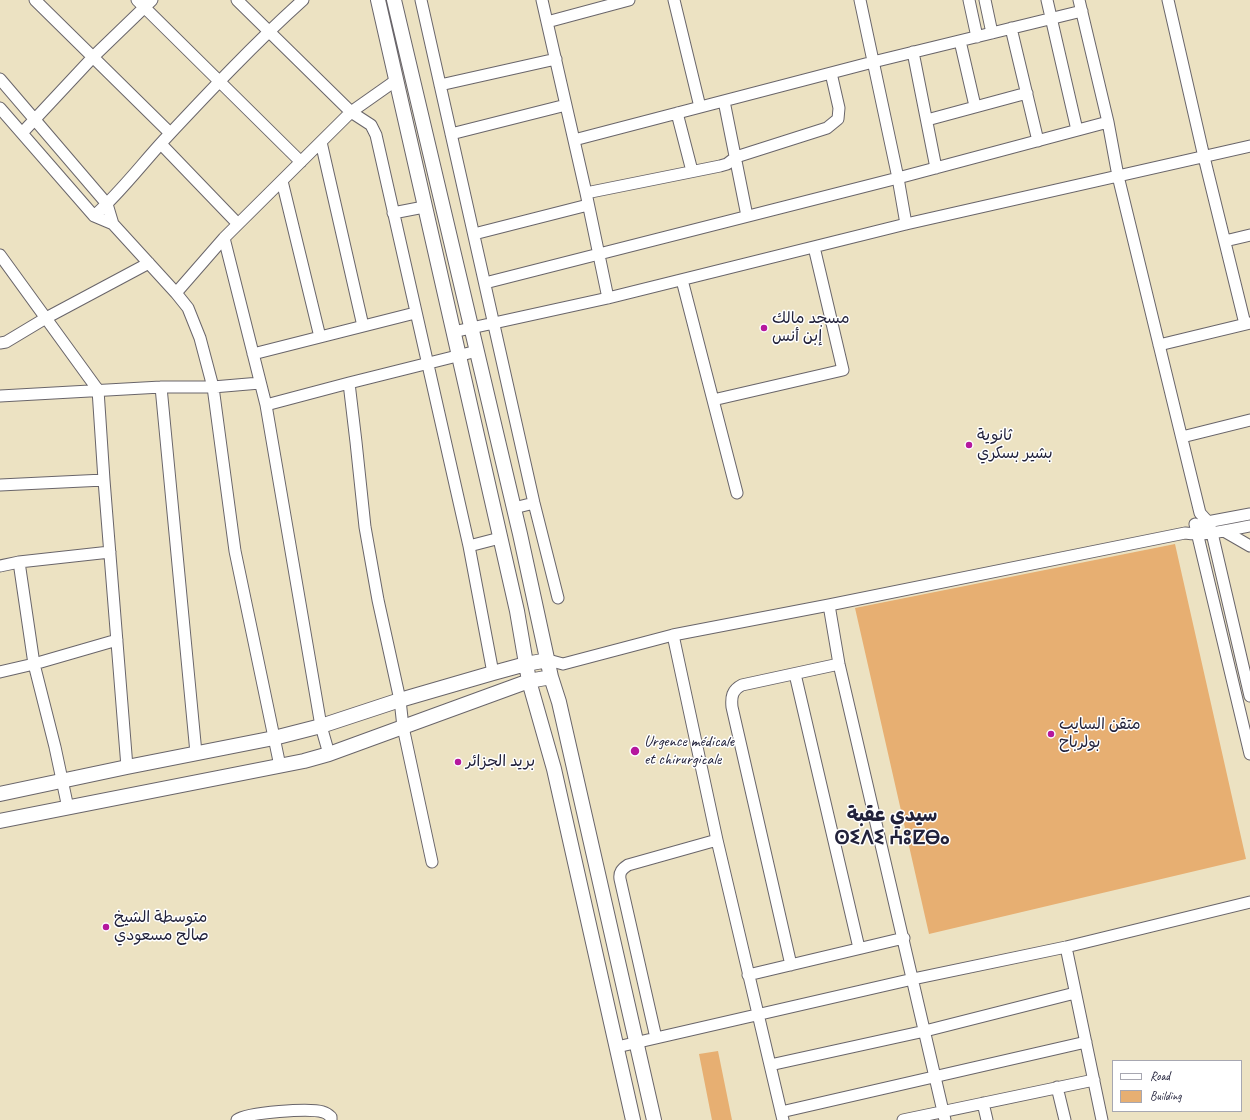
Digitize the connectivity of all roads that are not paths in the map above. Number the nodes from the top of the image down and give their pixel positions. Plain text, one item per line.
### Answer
1 (35, 0) edge
2 (238, 0) edge
3 (303, 0) edge
4 (378, 0) edge
5 (394, 0) edge
6 (421, 0) edge
7 (542, 0) edge
8 (629, 0) edge
9 (674, 0) edge
10 (860, 0) edge
11 (969, 0) edge
12 (985, 0) edge
13 (1047, 0) edge
14 (1168, 0) edge
15 (144, 2) edge
16 (1081, 5) edge
17 (1051, 18) junction
18 (547, 22) junction
19 (1011, 28) junction
20 (269, 31) junction
21 (992, 33) junction
22 (977, 36) junction
23 (960, 41) junction
24 (913, 52) junction
25 (93, 57) junction
26 (556, 59) junction
27 (873, 62) junction
28 (831, 73) junction
29 (0, 79) edge
30 (219, 81) junction
31 (395, 81) junction
32 (440, 85) junction
33 (1027, 93) junction
34 (724, 101) junction
35 (566, 105) junction
36 (975, 106) junction
37 (700, 107) junction
38 (0, 108) edge
39 (351, 112) junction
40 (677, 113) junction
41 (34, 119) junction
42 (927, 120) junction
43 (1108, 122) junction
44 (1078, 130) junction
45 (22, 133) junction
46 (170, 133) junction
47 (451, 134) junction
48 (574, 140) junction
49 (1038, 141) junction
50 (321, 142) junction
51 (161, 144) junction
52 (1250, 146) edge
53 (736, 157) junction
54 (1204, 157) junction
55 (301, 162) junction
56 (936, 168) junction
57 (692, 171) junction
58 (1118, 176) junction
59 (898, 178) junction
60 (282, 181) junction
61 (586, 193) junction
62 (107, 204) junction
63 (588, 205) junction
64 (424, 207) junction
65 (393, 213) junction
66 (94, 216) junction
67 (747, 216) junction
68 (113, 224) junction
69 (238, 224) junction
70 (906, 224) junction
71 (474, 234) junction
72 (1250, 235) edge
73 (224, 238) junction
74 (1225, 241) junction
75 (814, 247) junction
76 (599, 254) junction
77 (0, 255) edge
78 (148, 262) junction
79 (682, 280) junction
80 (485, 283) junction
81 (176, 293) junction
82 (608, 298) junction
83 (415, 313) junction
84 (46, 318) junction
85 (494, 323) junction
86 (1247, 324) edge
87 (363, 326) junction
88 (471, 327) junction
89 (453, 332) junction
90 (320, 337) junction
91 (0, 343) edge
92 (1159, 344) junction
93 (477, 351) junction
94 (253, 354) junction
95 (459, 355) junction
96 (427, 364) junction
97 (260, 383) junction
98 (349, 383) junction
99 (161, 387) junction
100 (213, 387) junction
101 (98, 390) junction
102 (0, 396) edge
103 (713, 400) junction
104 (266, 405) junction
105 (1250, 420) edge
106 (1182, 437) junction
107 (104, 480) junction
108 (0, 485) edge
109 (737, 494) dead end
110 (534, 503) junction
111 (514, 508) junction
112 (1200, 513) junction
113 (1250, 514) edge
114 (1250, 526) edge
115 (1210, 528) junction
116 (1196, 529) junction
117 (1224, 531) junction
118 (500, 538) junction
119 (469, 546) junction
120 (1250, 546) edge
121 (110, 552) junction
122 (19, 562) junction
123 (0, 566) edge
124 (558, 598) dead end
125 (829, 605) junction
126 (673, 635) junction
127 (117, 640) junction
128 (548, 660) junction
129 (34, 664) junction
130 (526, 664) junction
131 (563, 664) junction
132 (839, 664) junction
133 (0, 672) edge
134 (492, 673) junction
135 (795, 674) junction
136 (551, 677) junction
137 (529, 681) junction
138 (1250, 696) edge
139 (400, 700) junction
140 (321, 726) junction
141 (403, 727) junction
142 (274, 738) junction
143 (196, 753) junction
144 (329, 754) junction
145 (1250, 754) edge
146 (572, 763) junction
147 (280, 766) junction
148 (127, 767) junction
149 (554, 769) junction
150 (63, 781) junction
151 (0, 794) edge
152 (68, 808) junction
153 (0, 821) edge
154 (717, 840) junction
155 (432, 862) dead end
156 (1250, 902) edge
157 (904, 938) junction
158 (1066, 947) junction
159 (859, 948) junction
160 (791, 964) junction
161 (748, 975) junction
162 (913, 979) junction
163 (1075, 993) junction
164 (758, 1015) junction
165 (925, 1031) junction
166 (656, 1038) junction
167 (636, 1042) junction
168 (1086, 1042) junction
169 (617, 1047) junction
170 (770, 1065) junction
171 (935, 1077) junction
172 (1094, 1080) junction
173 (1057, 1087) junction
174 (983, 1103) junction
175 (782, 1116) edge
176 (944, 1116) edge
177 (237, 1120) edge
178 (331, 1120) edge
179 (633, 1120) edge
180 (654, 1120) edge
181 (904, 1120) edge
182 (987, 1120) edge
183 (1065, 1120) edge
184 (1102, 1120) edge

1 - 25 street
2 - 20 street
3 - 20 street
4 - 31 main road
5 - 88 main road
6 - 32 street
7 - 18 street
8 - 18 street
9 - 37 street
10 - 27 street
11 - 22 street
12 - 21 street
13 - 17 street
14 - 54 street
15 - 25 street
15 - 30 street
16 - 17 street
16 - 43 street
17 - 19 street
17 - 44 street
18 - 26 street
19 - 21 street
19 - 33 street
20 - 30 street
20 - 39 street
21 - 22 street
22 - 23 street
23 - 24 street
23 - 36 street
24 - 27 street
24 - 42 street
25 - 41 street
25 - 46 street
26 - 32 street
26 - 35 street
27 - 28 street
27 - 59 street
28 - 34 street
28 - 53 street
29 - 41 street
30 - 46 street
30 - 55 street
31 - 39 street
31 - 64 main road
32 - 47 street
33 - 36 street
33 - 49 street
34 - 37 street
34 - 53 street
35 - 47 street
35 - 48 street
36 - 42 street
37 - 40 street
38 - 45 street
39 - 50 street
39 - 65 street
40 - 48 street
40 - 57 street
41 - 45 street
41 - 62 street
42 - 56 street
43 - 44 street
43 - 58 street
44 - 49 street
45 - 66 street
46 - 51 street
47 - 71 street
48 - 61 street
49 - 56 street
50 - 55 street
50 - 87 street
51 - 62 street
51 - 69 street
52 - 54 street
53 - 57 street
53 - 67 street
54 - 58 street
54 - 74 street
55 - 60 street
56 - 59 street
57 - 61 street
58 - 70 street
58 - 92 street
59 - 67 street
59 - 70 street
60 - 69 street
60 - 90 street
61 - 63 street
62 - 66 street
62 - 68 street
63 - 71 street
63 - 76 street
64 - 65 street
64 - 89 main road
65 - 83 street
66 - 68 street
67 - 76 street
68 - 78 street
69 - 73 street
70 - 75 street
71 - 80 street
72 - 74 street
73 - 81 street
73 - 94 street
74 - 86 street
75 - 79 street
75 - 103 street
76 - 80 street
76 - 82 street
77 - 84 street
78 - 81 street
78 - 84 street
79 - 82 street
79 - 103 street
80 - 85 street
81 - 100 street
82 - 85 street
83 - 87 street
83 - 96 street
84 - 91 street
84 - 101 street
85 - 88 street
85 - 110 street
86 - 92 street
87 - 90 street
88 - 89 street
88 - 93 main road
89 - 95 main road
90 - 94 street
92 - 106 street
93 - 95 street
93 - 111 main road
94 - 97 street
95 - 96 street
95 - 118 main road
96 - 98 street
96 - 119 street
97 - 100 street
97 - 104 street
98 - 104 street
98 - 139 street
99 - 100 street
99 - 101 street
99 - 143 street
100 - 142 street
101 - 102 street
101 - 107 street
103 - 109 street
104 - 140 street
105 - 106 street
106 - 112 street
107 - 108 street
107 - 121 street
110 - 111 street
110 - 124 street
111 - 128 main road
112 - 115 street
112 - 116 street
113 - 115 street
114 - 117 street
115 - 116 street
115 - 117 street
115 - 138 street
116 - 125 street
116 - 145 street
117 - 120 street
118 - 119 street
118 - 130 main road
119 - 134 street
121 - 122 street
121 - 127 street
122 - 123 street
122 - 129 street
125 - 126 street
125 - 132 street
126 - 131 street
126 - 154 street
127 - 129 street
127 - 148 street
128 - 130 main road
128 - 131 street
128 - 136 main road
129 - 133 street
129 - 150 street
130 - 134 main road
130 - 137 main road
131 - 136 street
132 - 135 street
132 - 157 street
134 - 139 main road
135 - 159 street
135 - 160 street
136 - 137 main road
136 - 146 main road
137 - 141 main road
137 - 149 main road
139 - 140 main road
139 - 141 street
140 - 142 main road
140 - 144 street
141 - 144 main road
141 - 155 street
142 - 143 main road
142 - 147 street
143 - 148 main road
144 - 147 main road
146 - 149 main road
146 - 167 main road
147 - 152 main road
148 - 150 main road
149 - 169 main road
150 - 151 main road
150 - 152 street
152 - 153 main road
154 - 161 street
154 - 166 street
156 - 158 street
157 - 159 street
157 - 162 street
158 - 162 street
158 - 163 street
159 - 160 street
160 - 161 street
161 - 164 street
162 - 164 street
162 - 165 street
163 - 165 street
163 - 168 street
164 - 166 street
164 - 170 street
165 - 170 street
165 - 171 street
166 - 167 street
167 - 169 street
167 - 180 main road
168 - 171 street
168 - 172 street
169 - 179 main road
170 - 175 street
171 - 175 street
171 - 176 street
172 - 173 street
172 - 184 street
173 - 174 street
173 - 183 street
174 - 176 street
174 - 182 street
176 - 181 street
177 - 178 street

